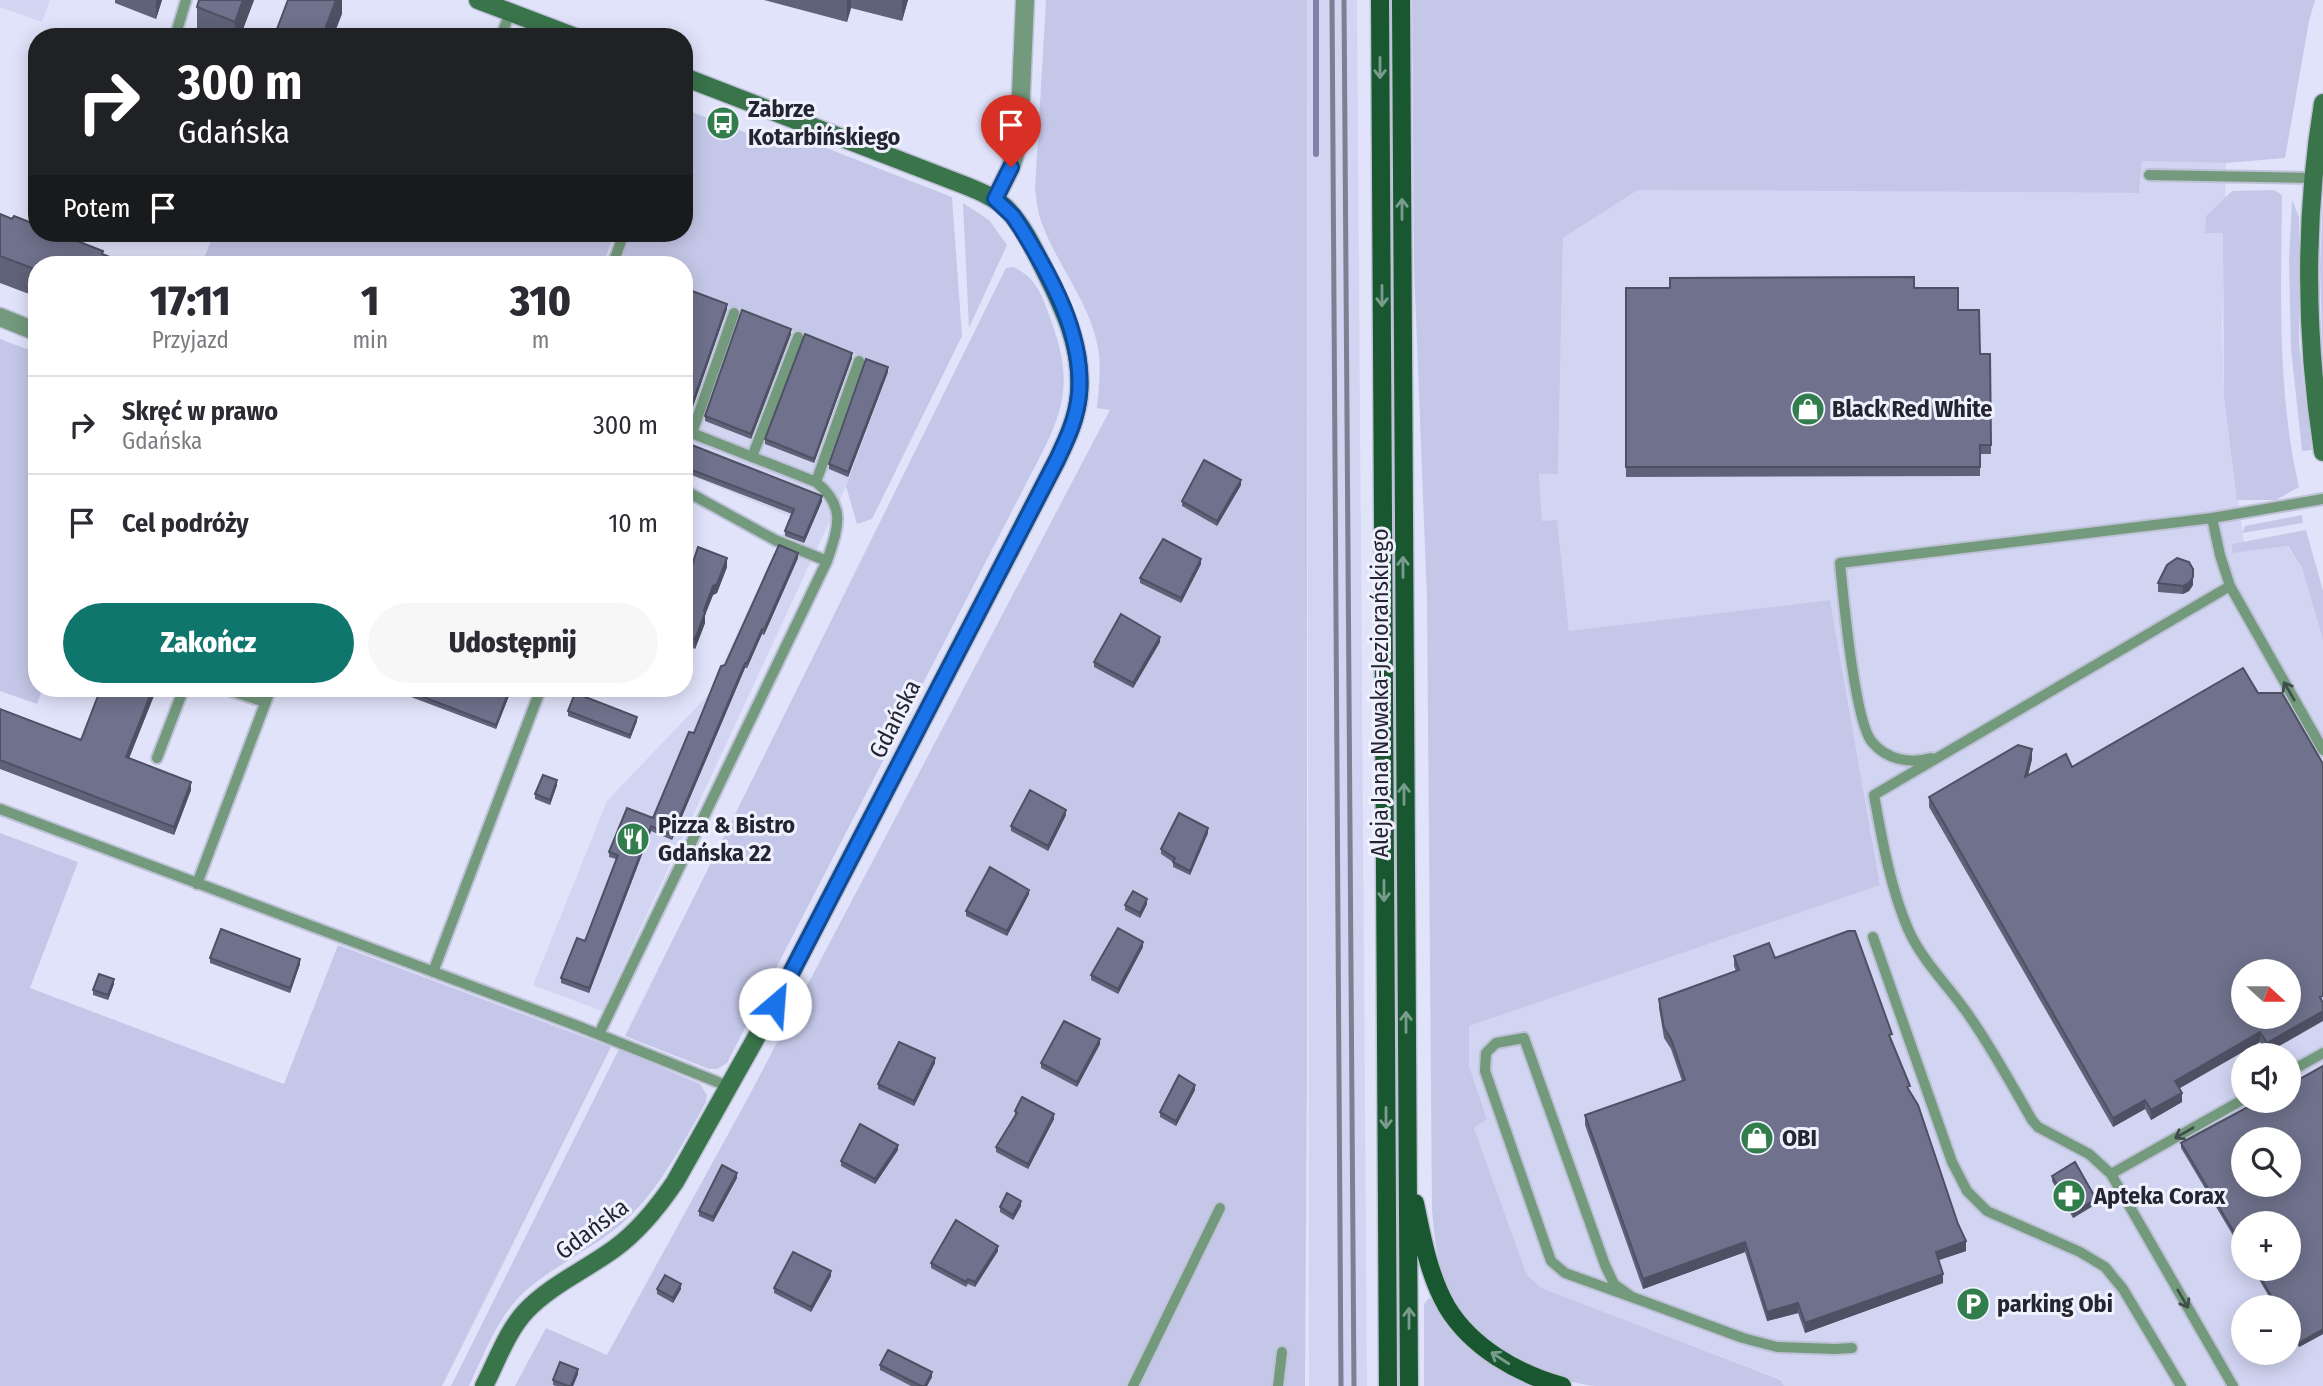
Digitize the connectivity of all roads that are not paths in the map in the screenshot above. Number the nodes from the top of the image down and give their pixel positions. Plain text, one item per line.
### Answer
1 (186, 0) edge
2 (478, 0) edge
3 (1026, 0) edge
4 (1380, 0) edge
5 (1401, 0) edge
6 (510, 12) junction
7 (178, 28) edge
8 (504, 28) edge
9 (552, 28) edge
10 (693, 81) edge
11 (2323, 103) edge
12 (2149, 175) dead end
13 (2313, 178) junction
14 (995, 199) junction
15 (734, 313) dead end
16 (0, 317) edge
17 (28, 328) edge
18 (798, 337) dead end
19 (859, 361) dead end
20 (693, 418) edge
21 (693, 433) edge
22 (2323, 452) edge
23 (752, 457) junction
24 (816, 482) junction
25 (693, 495) edge
26 (2323, 499) edge
27 (2212, 517) junction
28 (827, 561) junction
29 (2230, 586) junction
30 (181, 697) edge
31 (250, 697) edge
32 (267, 697) edge
33 (538, 697) edge
34 (265, 702) junction
35 (2323, 750) edge
36 (1940, 756) junction
37 (157, 758) dead end
38 (0, 809) edge
39 (197, 884) junction
40 (1873, 937) dead end
41 (433, 972) junction
42 (599, 1034) junction
43 (2323, 1053) edge
44 (2301, 1065) edge
45 (730, 1087) junction
46 (2231, 1106) edge
47 (1407, 1163) junction
48 (2112, 1174) junction
49 (1220, 1208) dead end
50 (1640, 1300) junction
51 (1852, 1348) dead end
52 (1282, 1352) dead end
53 (484, 1386) edge
54 (1133, 1386) edge
55 (1278, 1386) edge
56 (1388, 1386) edge
57 (1409, 1386) edge
58 (1562, 1386) edge
59 (2180, 1386) edge
60 (2233, 1386) edge

1 - 7 lane
2 - 6 street
3 - 14 street
4 -> 56 main road, Aleja Jana Nowaka-Jeziorańskiego
47 -> 5 main road, Aleja Jana Nowaka-Jeziorańskiego
6 - 8 lane
6 - 9 street
10 - 14 street
11 - 13 street
12 - 13 lane
13 - 22 street
14 - 45 street, Gdańska
15 - 20 lane
16 - 17 street
18 - 23 lane
19 - 24 lane
21 - 23 lane
23 - 24 lane
24 - 28 lane
25 - 28 lane
26 - 27 lane
27 - 29 lane
27 - 36 lane
28 - 42 lane
35 -> 29 lane
29 - 36 lane
30 - 37 lane
31 - 34 lane
32 - 34 lane
33 - 41 lane
34 - 39 lane
36 - 48 lane
38 - 39 lane
39 - 41 lane
40 - 59 lane
41 - 42 lane
42 - 45 lane
43 - 44 lane
45 - 53 street, Gdańska
46 -> 48 lane
57 -> 47 main road, Aleja Jana Nowaka-Jeziorańskiego
58 -> 47 main road
48 -> 60 lane
49 - 54 lane
50 - 50 lane
50 - 51 lane
52 - 55 lane

